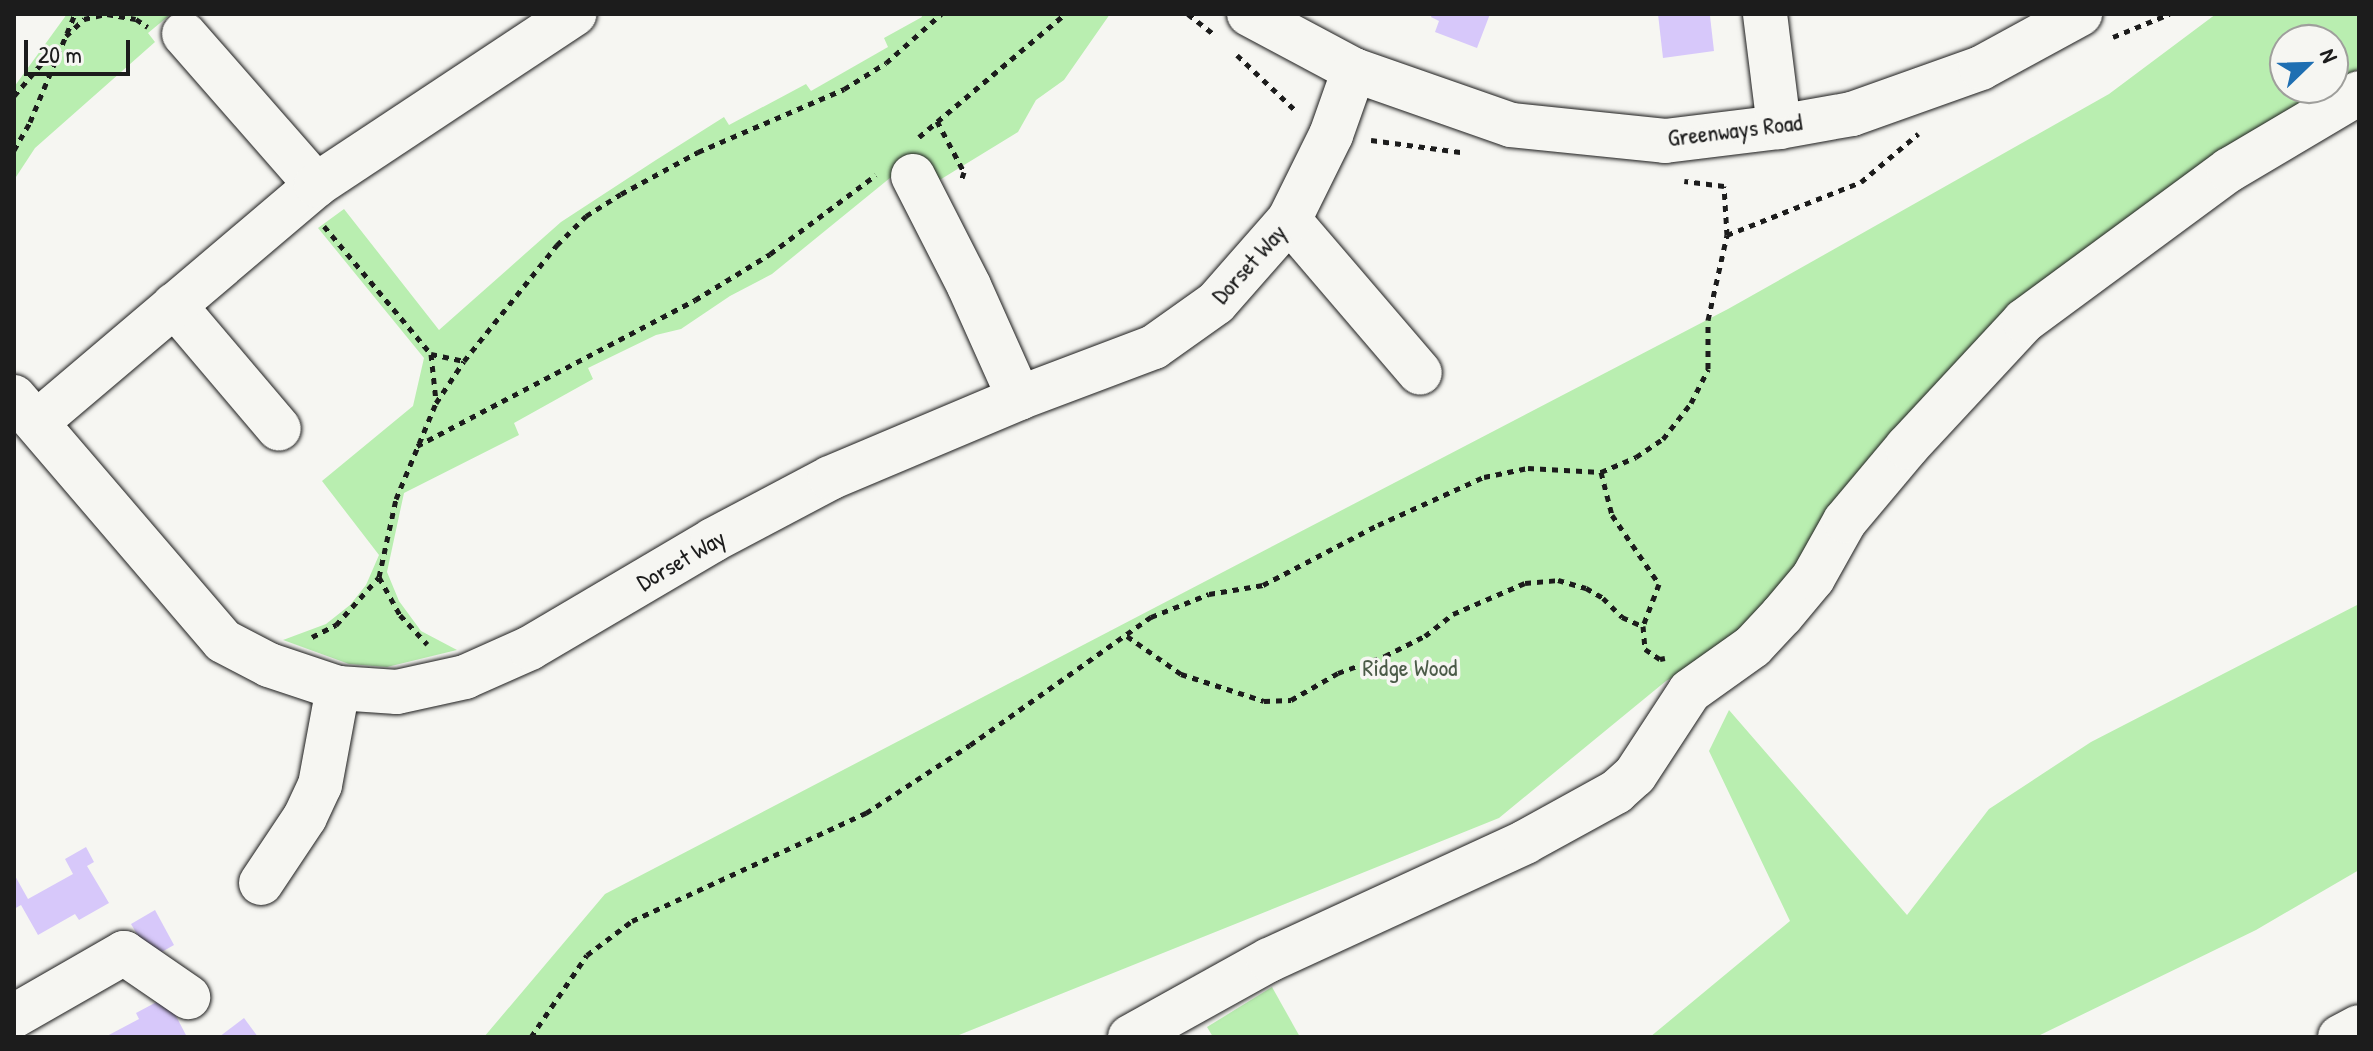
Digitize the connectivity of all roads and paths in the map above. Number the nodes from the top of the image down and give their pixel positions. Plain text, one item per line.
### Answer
1 (75, 14) edge
2 (106, 14) edge
3 (574, 14) edge
4 (941, 14) edge
5 (1065, 14) edge
6 (1188, 14) edge
7 (1249, 14) edge
8 (1765, 14) edge
9 (2080, 14) edge
10 (184, 34) dead end
11 (62, 40) junction
12 (1354, 70) junction
13 (2359, 93) edge
14 (14, 96) edge
15 (937, 121) junction
16 (1779, 127) junction
17 (1331, 135) junction
18 (14, 150) edge
19 (919, 179) junction
20 (1724, 186) dead end
21 (308, 192) junction
22 (1289, 220) junction
23 (174, 305) junction
24 (431, 354) junction
25 (464, 361) junction
26 (1420, 373) dead end
27 (1019, 398) junction
28 (436, 403) junction
29 (26, 410) edge
30 (279, 429) dead end
31 (415, 447) junction
32 (1601, 472) junction
33 (379, 577) junction
34 (1643, 626) junction
35 (1127, 636) junction
36 (1660, 659) dead end
37 (269, 665) junction
38 (465, 677) junction
39 (338, 688) junction
40 (261, 883) dead end
41 (188, 997) dead end
42 (14, 1016) edge
43 (2359, 1027) edge
44 (531, 1037) edge
45 (1130, 1037) edge
46 (2340, 1037) edge

1 - 11 path
2 - 11 path
3 - 21 street, Dorset Way
4 - 25 path
5 - 15 path
6 - 17 path
7 - 12 street, Greenways Road
8 - 16 street
9 - 16 street, Greenways Road
10 - 21 street
11 - 14 path
11 - 18 path
12 - 16 street, Greenways Road
12 - 17 street, Dorset Way
13 - 45 street
15 - 19 path
15 - 19 path
17 - 22 street, Dorset Way
19 - 27 street
19 - 31 path
20 - 32 path
21 - 23 street, Dorset Way
21 - 24 path
22 - 26 street
22 - 27 street, Dorset Way
23 - 29 street, Dorset Way
23 - 30 street
24 - 25 path
24 - 28 path
25 - 28 path
27 - 38 street, Dorset Way
28 - 31 path
29 - 37 street, Dorset Way
31 - 33 path
32 - 34 path
32 - 35 path
33 - 37 path
33 - 38 path
34 - 35 path
34 - 36 path
35 - 44 path
37 - 39 street, Dorset Way
38 - 39 street, Dorset Way
39 - 40 street
41 - 42 street
43 - 46 street

